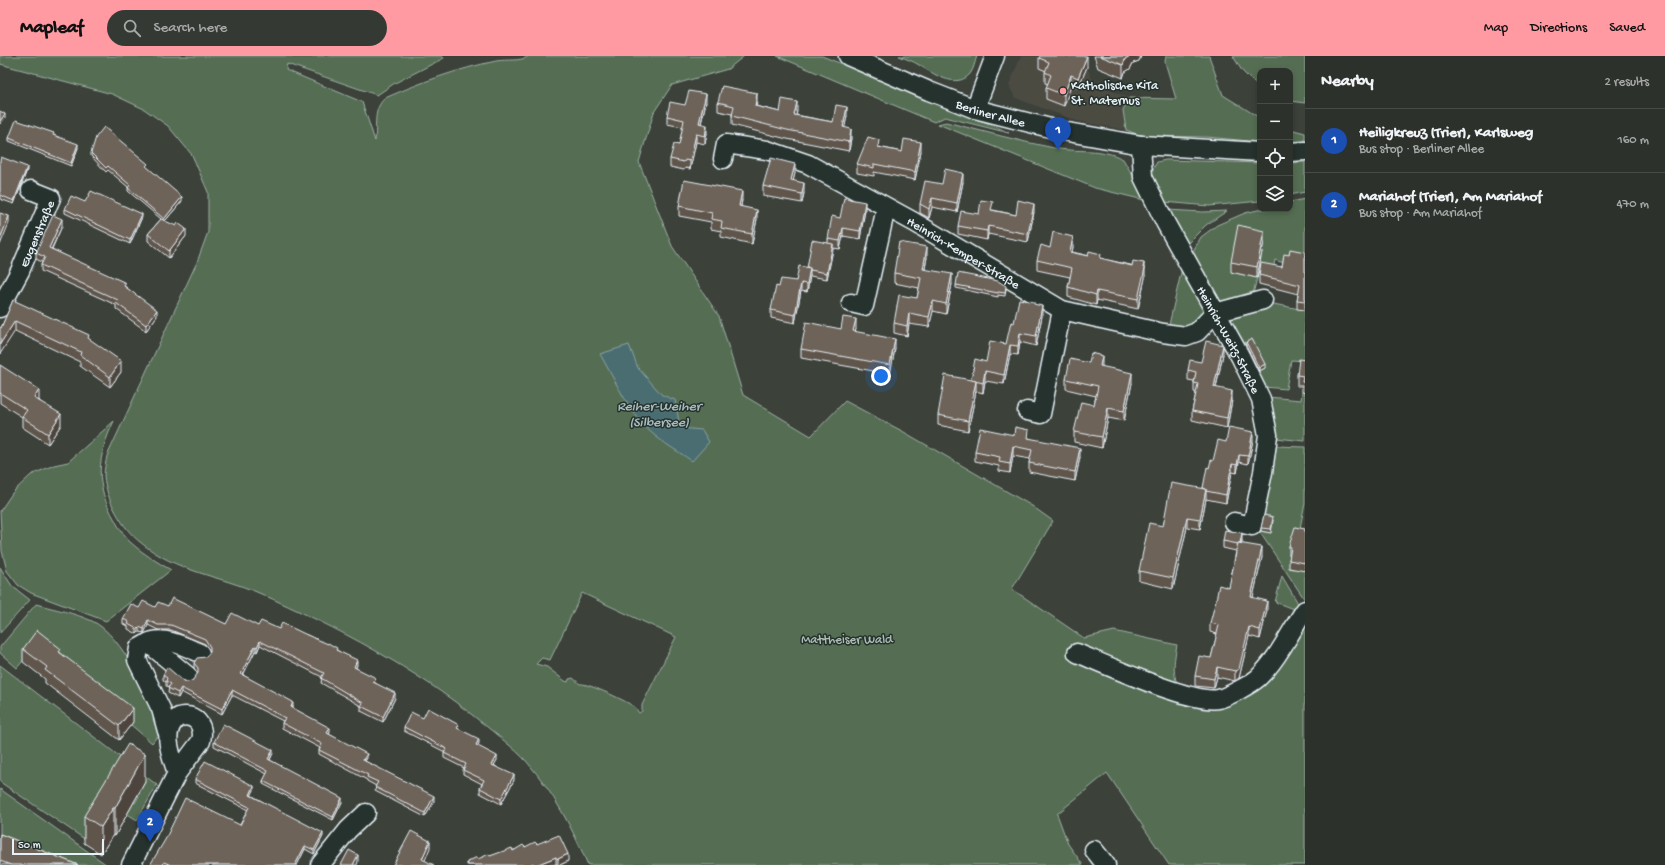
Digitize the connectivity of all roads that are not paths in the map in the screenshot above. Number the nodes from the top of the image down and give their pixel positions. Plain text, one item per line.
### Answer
1 (848, 56) edge
2 (995, 56) edge
3 (976, 109) junction
4 (1141, 145) junction
5 (1257, 152) edge
6 (1293, 152) edge
7 (1305, 152) edge
8 (724, 159) dead end
9 (31, 190) dead end
10 (886, 208) junction
11 (1262, 300) dead end
12 (851, 303) dead end
13 (0, 308) edge
14 (1062, 310) junction
15 (1215, 313) junction
16 (1027, 411) dead end
17 (1234, 522) dead end
18 (1305, 610) edge
19 (148, 643) junction
20 (1077, 653) dead end
21 (200, 654) dead end
22 (188, 676) dead end
23 (167, 731) junction
24 (177, 773) junction
25 (366, 814) dead end
26 (1094, 850) dead end
27 (131, 865) edge
28 (320, 865) edge
29 (1106, 865) edge

1 - 3 street, Berliner Allee
2 - 3 street
3 - 4 street, Berliner Allee
4 - 5 street, Berliner Allee
4 - 15 street, Heinrich-Weitz-Straße
6 - 7 street
8 - 10 street, Heinrich-Kemper-Straße
9 - 13 street, Eugenstraße
10 - 12 street
10 - 14 street, Heinrich-Kemper-Straße
11 - 15 street
14 - 15 street, Heinrich-Kemper-Straße
14 - 16 street
15 - 17 street, Heinrich-Weitz-Straße
18 - 20 street
19 - 21 street
19 - 22 street
19 - 23 street
23 - 24 street
23 - 24 street
24 - 27 street
25 - 28 street
26 - 29 street

